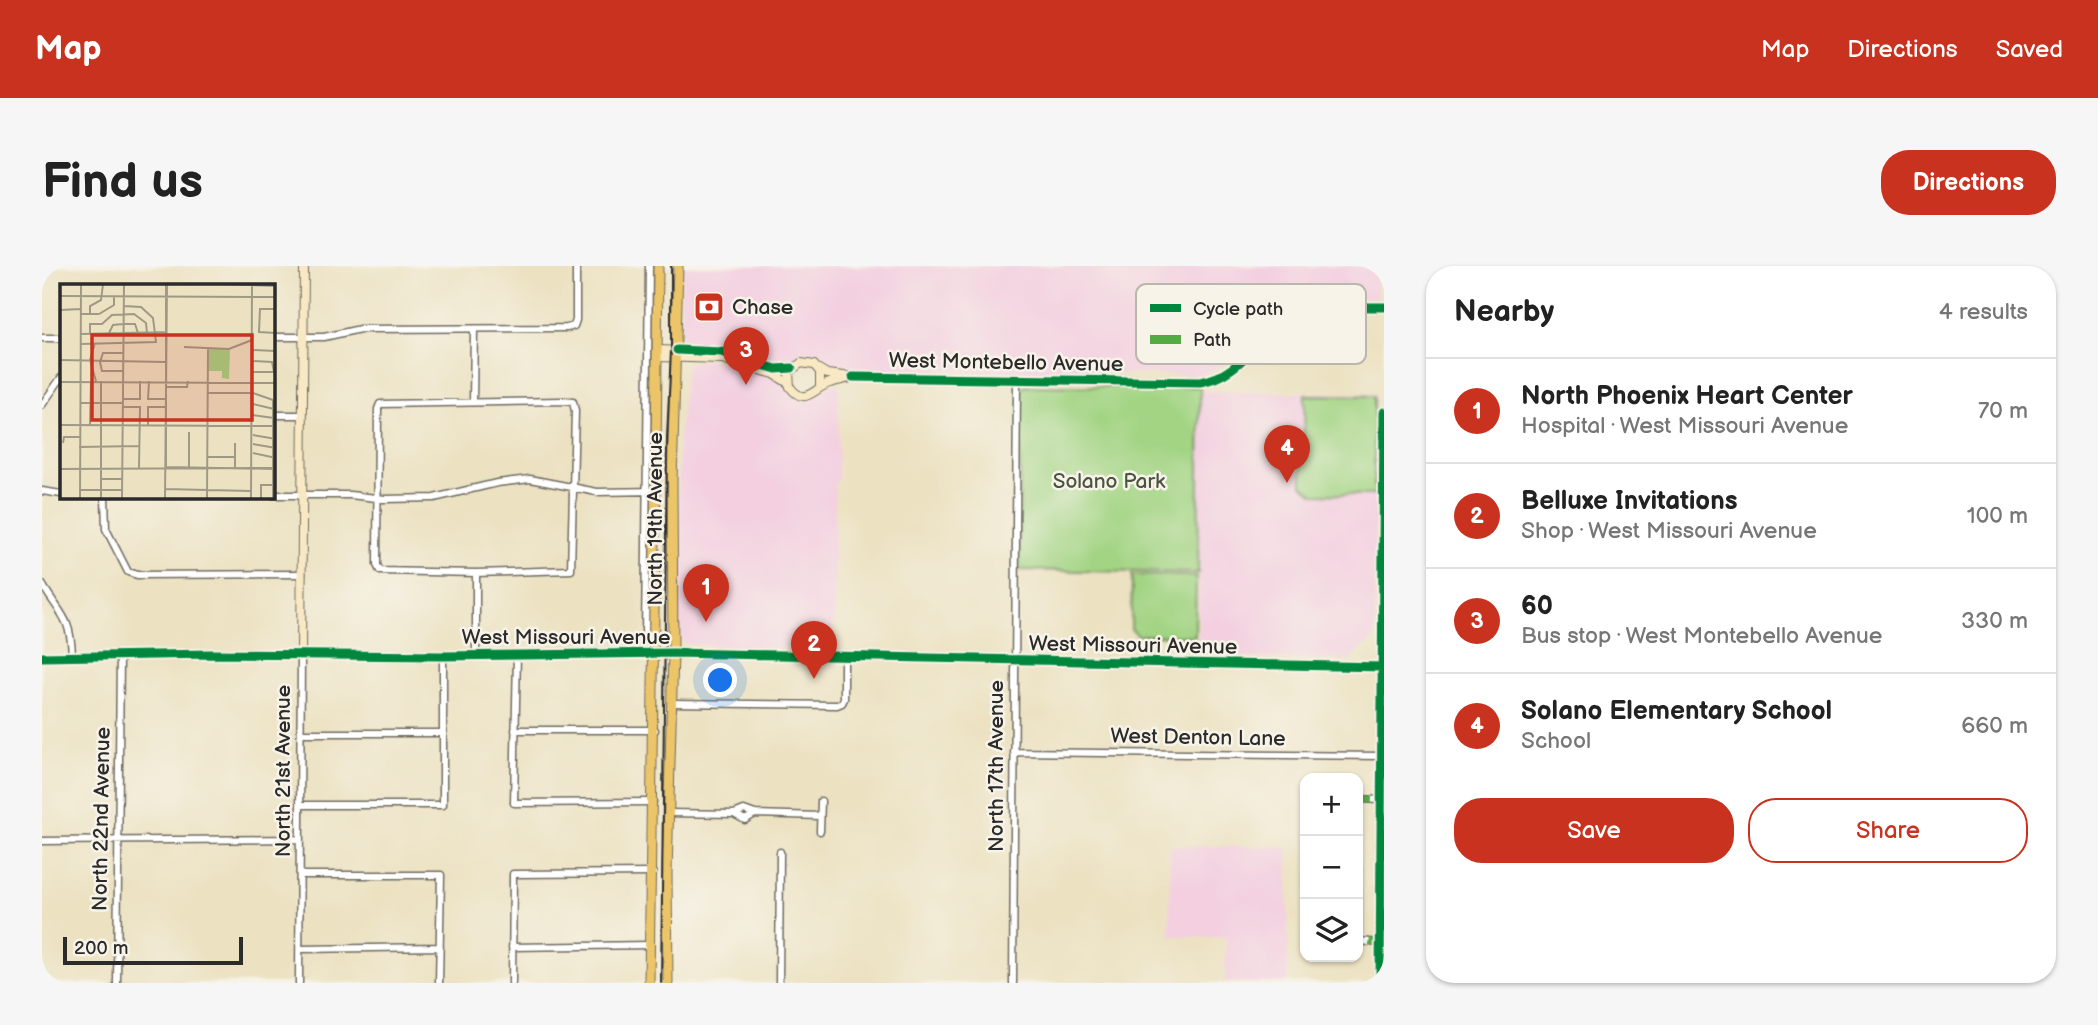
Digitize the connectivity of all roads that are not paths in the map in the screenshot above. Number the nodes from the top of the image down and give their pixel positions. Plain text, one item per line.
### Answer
1 (304, 266) edge
2 (576, 266) edge
3 (649, 266) edge
4 (658, 266) edge
5 (678, 266) edge
6 (1366, 307) edge
7 (1384, 307) edge
8 (474, 329) junction
9 (304, 336) junction
10 (275, 337) edge
11 (42, 338) edge
12 (60, 338) edge
13 (657, 354) junction
14 (677, 354) junction
15 (1238, 364) edge
16 (792, 368) junction
17 (817, 368) junction
18 (853, 377) junction
19 (60, 379) edge
20 (1017, 380) junction
21 (788, 383) junction
22 (820, 387) junction
23 (473, 402) junction
24 (42, 405) edge
25 (1384, 412) edge
26 (275, 415) edge
27 (302, 415) junction
28 (574, 487) junction
29 (1384, 487) edge
30 (42, 491) edge
31 (645, 491) junction
32 (657, 491) junction
33 (60, 494) edge
34 (275, 495) edge
35 (303, 495) junction
36 (377, 498) junction
37 (105, 499) edge
38 (476, 573) junction
39 (302, 574) junction
40 (1383, 578) edge
41 (42, 584) edge
42 (645, 638) dead end
43 (673, 653) junction
44 (517, 654) junction
45 (653, 654) junction
46 (120, 655) junction
47 (301, 655) junction
48 (476, 655) junction
49 (72, 656) junction
50 (443, 656) junction
51 (844, 656) junction
52 (42, 657) edge
53 (1014, 661) junction
54 (1383, 667) edge
55 (672, 703) junction
56 (515, 730) junction
57 (654, 730) junction
58 (301, 733) junction
59 (442, 733) junction
60 (1014, 752) junction
61 (1381, 756) junction
62 (1363, 799) edge
63 (1381, 800) junction
64 (821, 801) dead end
65 (654, 802) junction
66 (301, 805) junction
67 (668, 813) junction
68 (820, 816) junction
69 (820, 831) dead end
70 (300, 839) junction
71 (42, 841) edge
72 (119, 841) junction
73 (780, 852) dead end
74 (653, 873) junction
75 (301, 875) junction
76 (1358, 899) edge
77 (1380, 943) junction
78 (650, 946) junction
79 (440, 947) junction
80 (512, 947) junction
81 (300, 949) junction
82 (117, 983) edge
83 (299, 983) edge
84 (439, 983) edge
85 (512, 983) edge
86 (649, 983) edge
87 (668, 983) edge
88 (779, 983) edge
89 (1013, 983) edge
90 (1380, 983) edge

1 - 9 street, North 21st Avenue
2 - 8 street
3 - 31 street, North 19th Avenue
4 - 13 main road, North 19th Avenue
5 - 14 main road, North 19th Avenue
6 - 7 street, West Montebello Avenue
8 - 9 street
8 - 23 street
9 - 10 street
9 - 27 street, North 21st Avenue
11 - 12 street
13 - 14 street
13 - 32 main road, North 19th Avenue
14 - 16 street
14 - 21 street
14 - 43 main road, North 19th Avenue
15 - 20 street, West Montebello Avenue
16 - 17 street
16 - 21 street
17 - 18 street, West Montebello Avenue
17 - 22 street
18 - 20 street, West Montebello Avenue
18 - 22 street, West Montebello Avenue
19 - 24 street
20 - 53 street, North 17th Avenue
21 - 22 street, West Montebello Avenue
23 - 28 street
23 - 36 street
25 - 29 street
26 - 27 street
27 - 35 street, North 21st Avenue
28 - 31 street
28 - 36 street
28 - 38 street
29 - 40 street
30 - 33 street
31 - 32 street
31 - 42 street, North 19th Avenue
32 - 45 main road, North 19th Avenue
34 - 35 street
35 - 36 street
35 - 39 street, North 21st Avenue
36 - 38 street
37 - 39 street
38 - 48 street
39 - 47 street, North 21st Avenue
40 - 54 street
41 - 49 street
43 - 45 street, West Missouri Avenue
43 - 51 street, West Missouri Avenue
43 - 55 main road, North 19th Avenue
44 - 45 street, West Missouri Avenue
44 - 48 street, West Missouri Avenue
44 - 56 street
45 - 57 main road, North 19th Avenue
46 - 47 street, West Missouri Avenue
46 - 49 street, West Missouri Avenue
46 - 72 street, North 22nd Avenue
47 - 50 street, West Missouri Avenue
47 - 58 street, North 21st Avenue
48 - 50 street, West Missouri Avenue
49 - 52 street, West Missouri Avenue
50 - 59 street
51 - 53 street, West Missouri Avenue
51 - 55 street
53 - 54 street, West Missouri Avenue
53 - 60 street, North 17th Avenue
54 - 61 street
55 - 67 main road, North 19th Avenue
56 - 57 street
56 - 65 street
57 - 65 main road, North 19th Avenue
58 - 59 street
58 - 66 street, North 21st Avenue
59 - 66 street
60 - 61 street, West Denton Lane
60 - 89 street, North 17th Avenue
61 - 63 street
62 - 63 street
63 - 77 street
64 - 68 street
65 - 74 main road, North 19th Avenue
66 - 70 street, North 21st Avenue
67 - 68 street
67 - 87 main road, North 19th Avenue
68 - 69 street
70 - 72 street
70 - 75 street, North 21st Avenue
71 - 72 street
72 - 82 street, North 22nd Avenue
73 - 88 street
74 - 78 main road, North 19th Avenue
74 - 80 street
75 - 79 street
75 - 81 street, North 21st Avenue
76 - 77 street
77 - 90 street
78 - 80 street
78 - 86 main road, North 19th Avenue
79 - 81 street
79 - 84 street
80 - 85 street
81 - 83 street, North 21st Avenue

